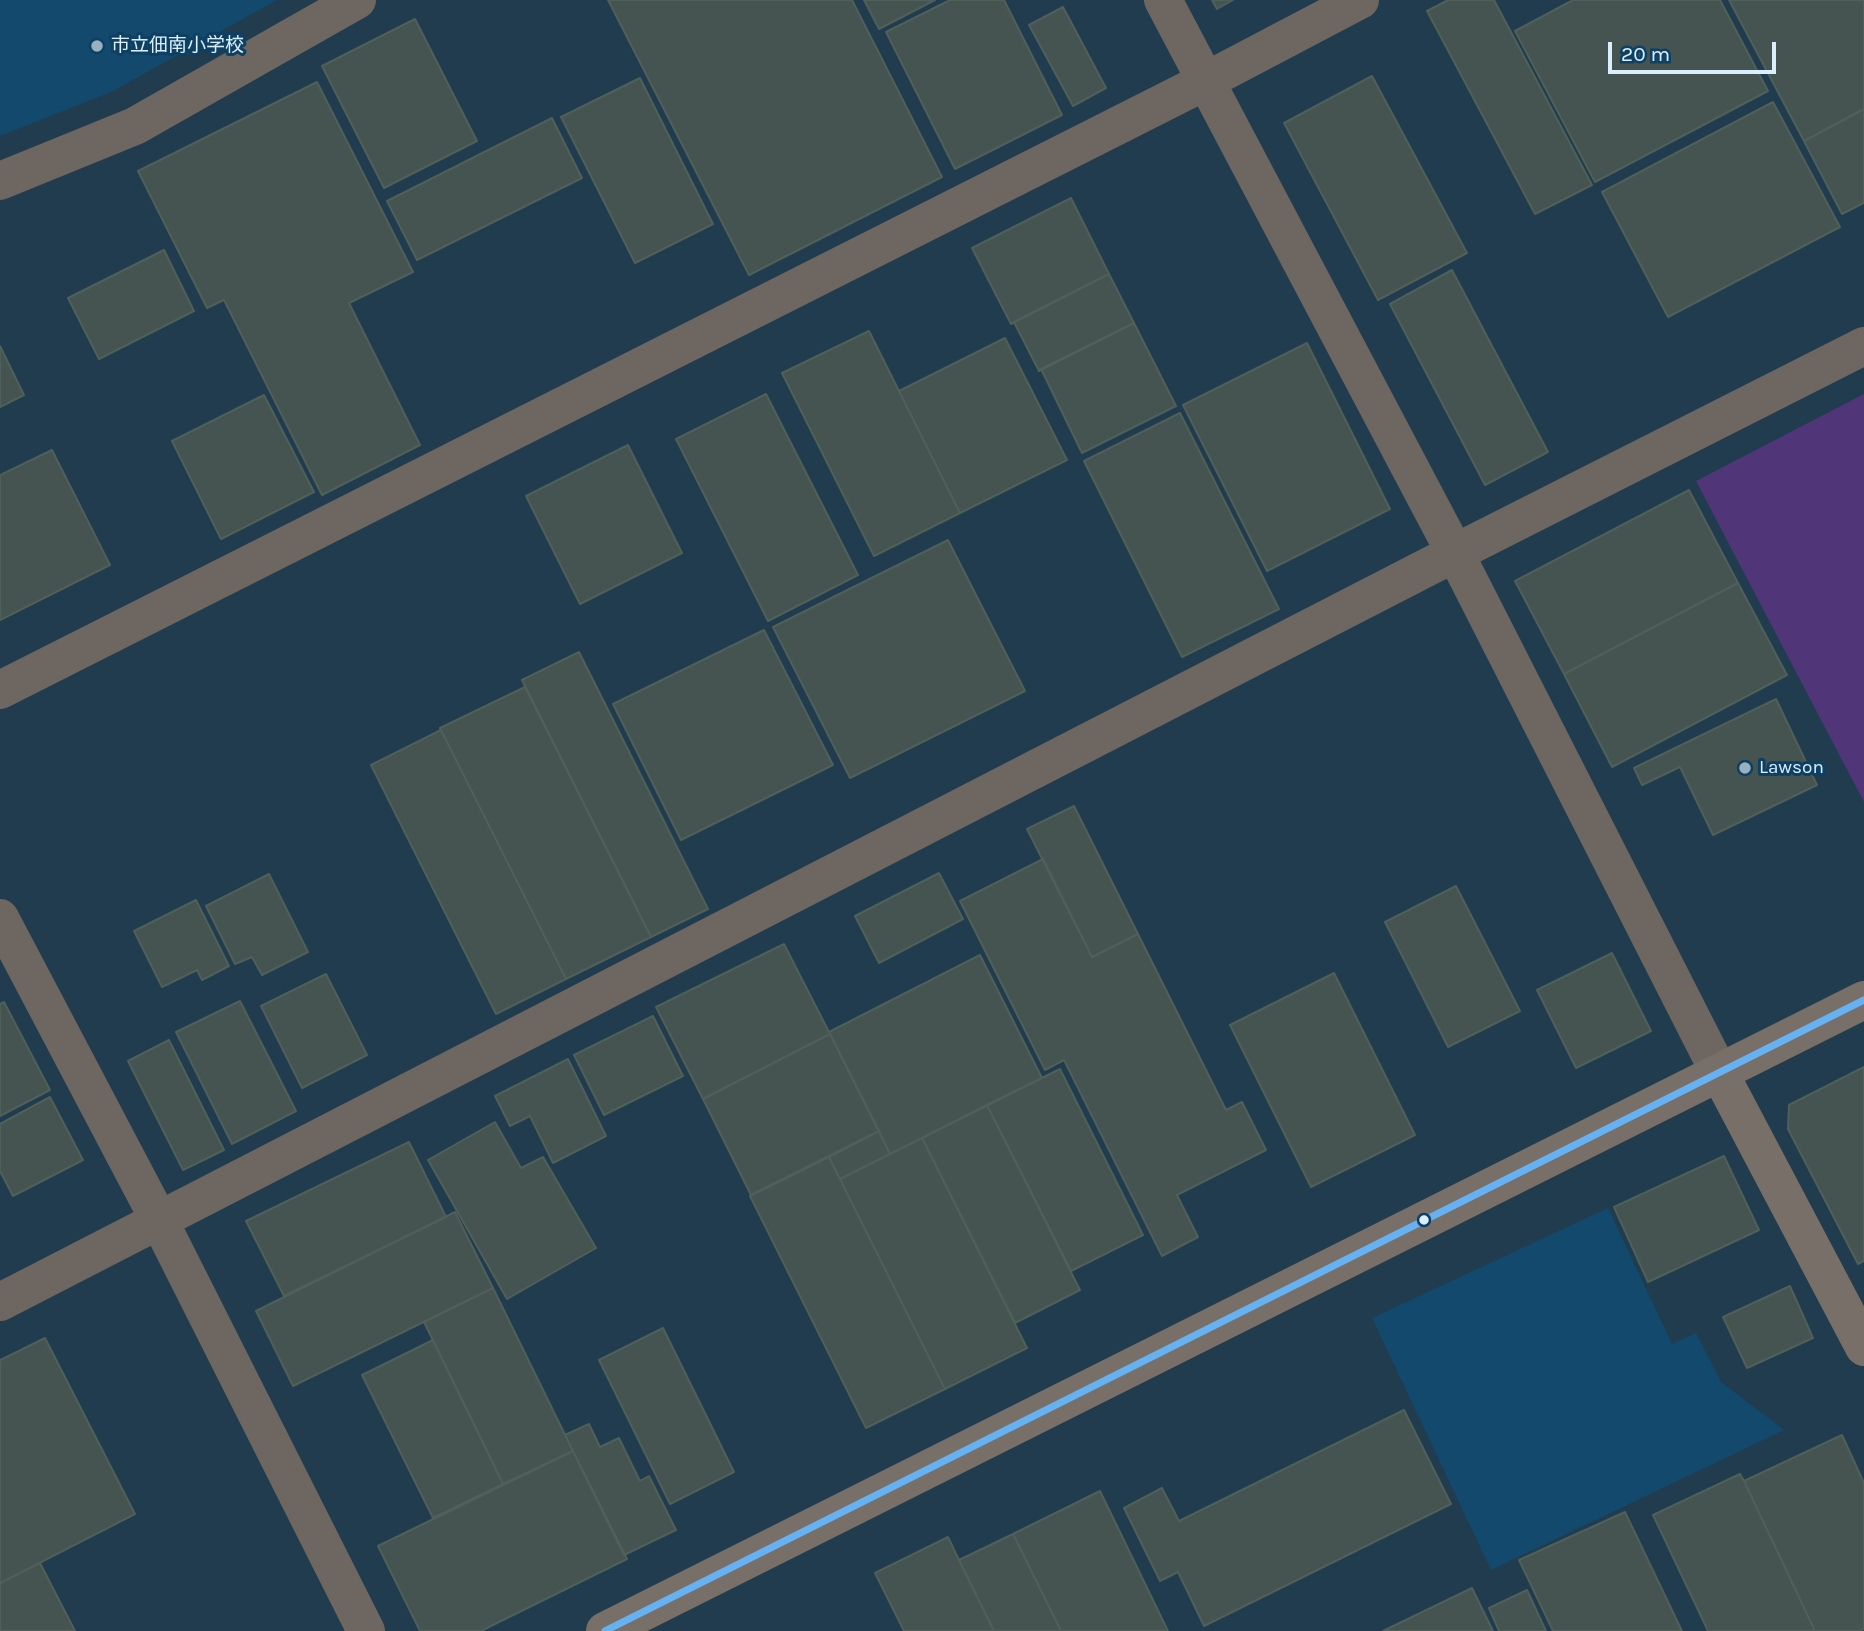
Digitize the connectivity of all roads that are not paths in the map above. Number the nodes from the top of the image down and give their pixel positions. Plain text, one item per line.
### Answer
1 (357, 0) edge
2 (1163, 0) edge
3 (1360, 0) edge
4 (1204, 82) junction
5 (0, 181) edge
6 (1864, 346) edge
7 (1455, 553) junction
8 (0, 690) edge
9 (0, 918) edge
10 (1864, 1000) edge
11 (1720, 1074) junction
12 (159, 1220) junction
13 (0, 1302) edge
14 (1864, 1347) edge
15 (366, 1631) edge
16 (605, 1631) edge

1 - 5 street
2 - 4 street
3 - 4 street
4 - 7 street
4 - 8 street
6 - 7 street
7 - 11 street
7 - 12 street
9 - 12 street
10 - 11 street
11 - 14 street
11 - 16 street
12 - 13 street
12 - 15 street

